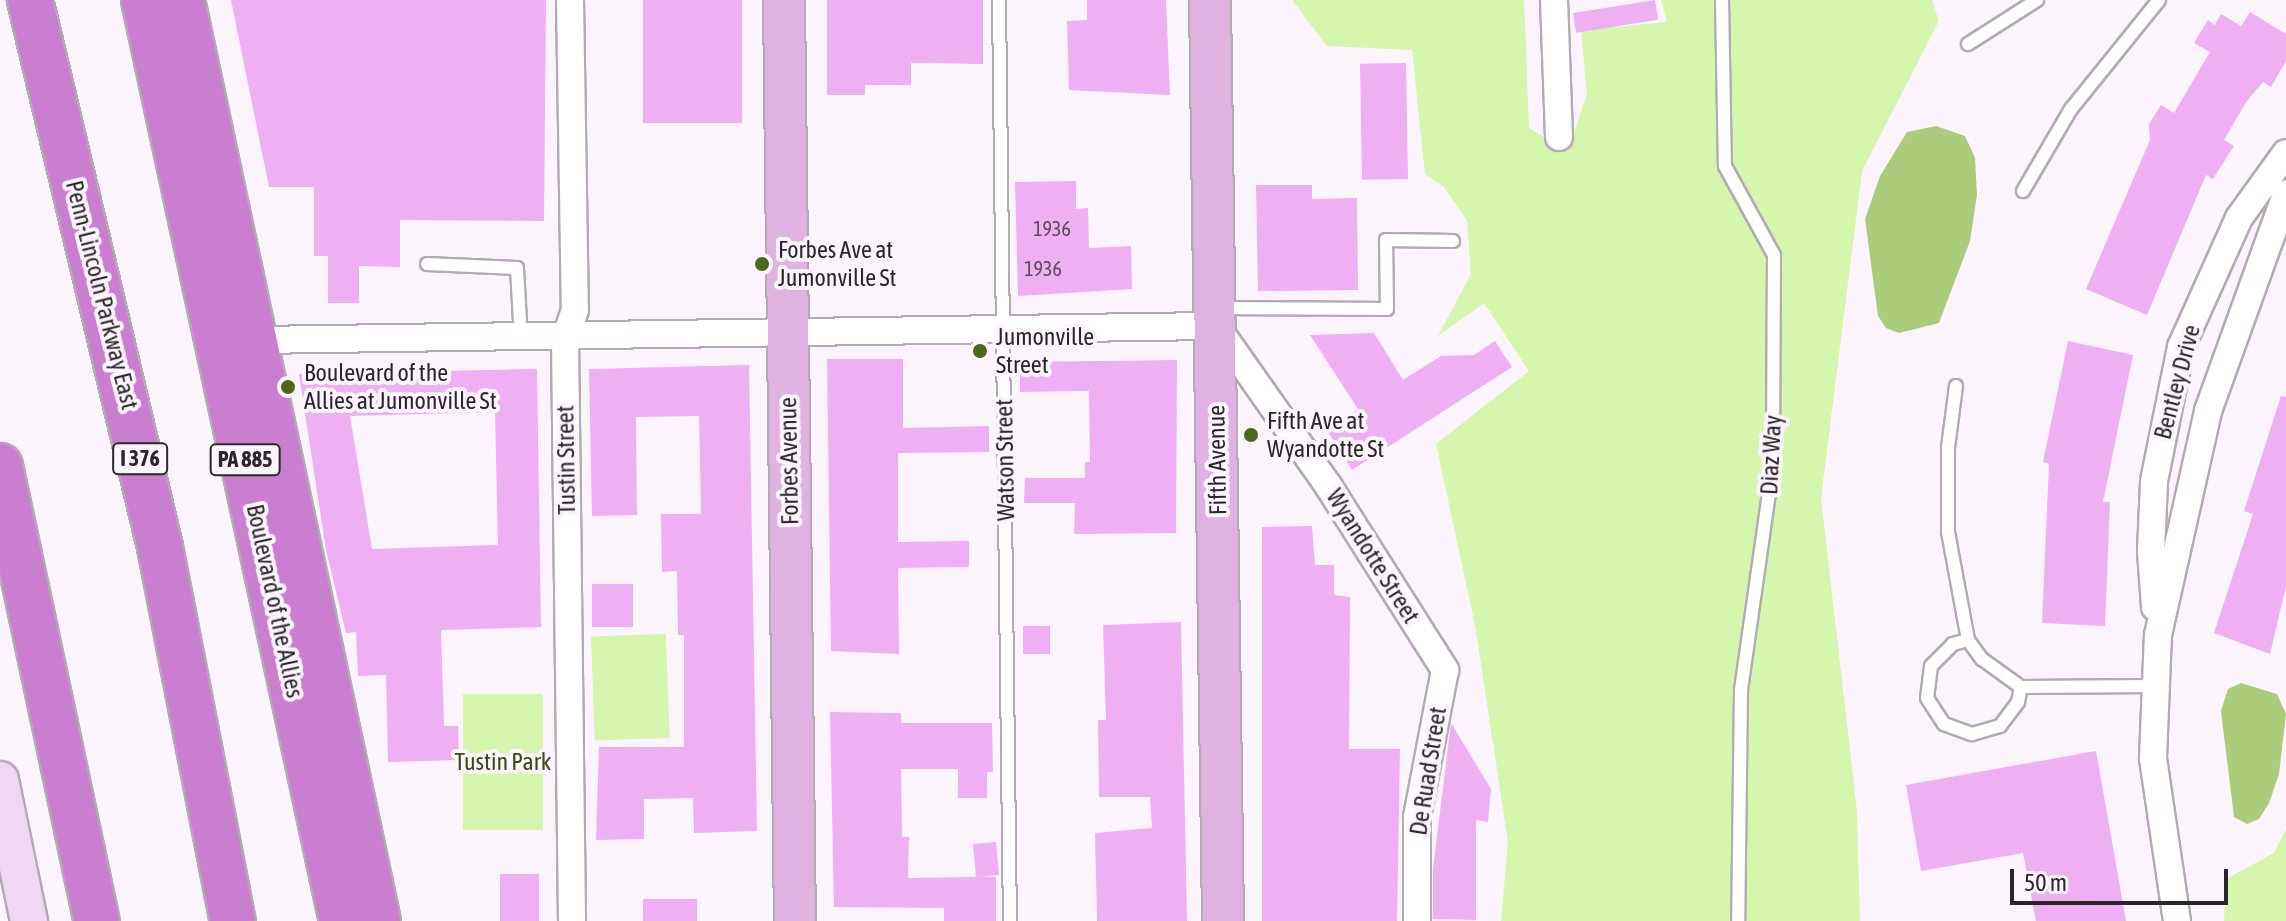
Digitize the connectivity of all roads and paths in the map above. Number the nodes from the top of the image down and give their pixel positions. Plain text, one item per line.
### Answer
1 (30, 0) edge
2 (144, 0) edge
3 (182, 0) edge
4 (570, 0) edge
5 (784, 0) edge
6 (999, 0) edge
7 (1210, 0) edge
8 (1554, 0) edge
9 (1722, 0) edge
10 (2037, 0) edge
11 (2159, 0) edge
12 (1968, 44) dead end
13 (1559, 137) dead end
14 (2286, 153) edge
15 (2023, 191) dead end
16 (2286, 194) edge
17 (1453, 241) dead end
18 (427, 264) dead end
19 (1216, 317) junction
20 (1004, 330) junction
21 (787, 333) junction
22 (521, 339) junction
23 (565, 339) junction
24 (256, 340) junction
25 (1956, 386) dead end
26 (0, 466) edge
27 (2158, 635) junction
28 (1968, 640) junction
29 (1445, 670) joint
30 (2153, 686) junction
31 (2021, 687) junction
32 (0, 780) edge
33 (29, 921) edge
34 (97, 921) edge
35 (233, 921) edge
36 (342, 921) edge
37 (378, 921) edge
38 (572, 921) edge
39 (795, 921) edge
40 (1010, 921) edge
41 (1223, 921) edge
42 (1417, 921) edge
43 (1738, 921) edge
44 (2177, 921) edge

1 - 35 highway, Penn-Lincoln Parkway East / I 376
2 - 36 highway, Boulevard of the Allies / PA 885
3 - 24 highway, Boulevard of the Allies / PA 885
4 - 23 street, Tustin Street
5 - 21 main road, Forbes Avenue
6 - 20 lane, Watson Street
7 - 19 main road, Fifth Avenue
8 - 13 street
9 - 43 lane, Diaz Way
10 - 12 lane
11 - 15 lane
14 - 27 street, Bentley Drive
16 - 27 street, Bentley Drive
17 - 19 lane
18 - 22 lane
19 - 20 street
19 - 29 street, Wyandotte Street
19 - 41 main road, Fifth Avenue
20 - 21 street
20 - 40 lane, Watson Street
21 - 23 street
21 - 39 main road, Forbes Avenue
22 - 23 street
22 - 24 street
23 - 38 street, Tustin Street
24 - 37 highway, Boulevard of the Allies / PA 885
25 - 28 lane
26 - 34 highway
27 - 30 street, Bentley Drive
28 - 31 lane
28 - 31 lane
29 - 42 street, De Ruad Street
30 - 31 lane
30 - 44 street, Bentley Drive
32 - 33 main road

